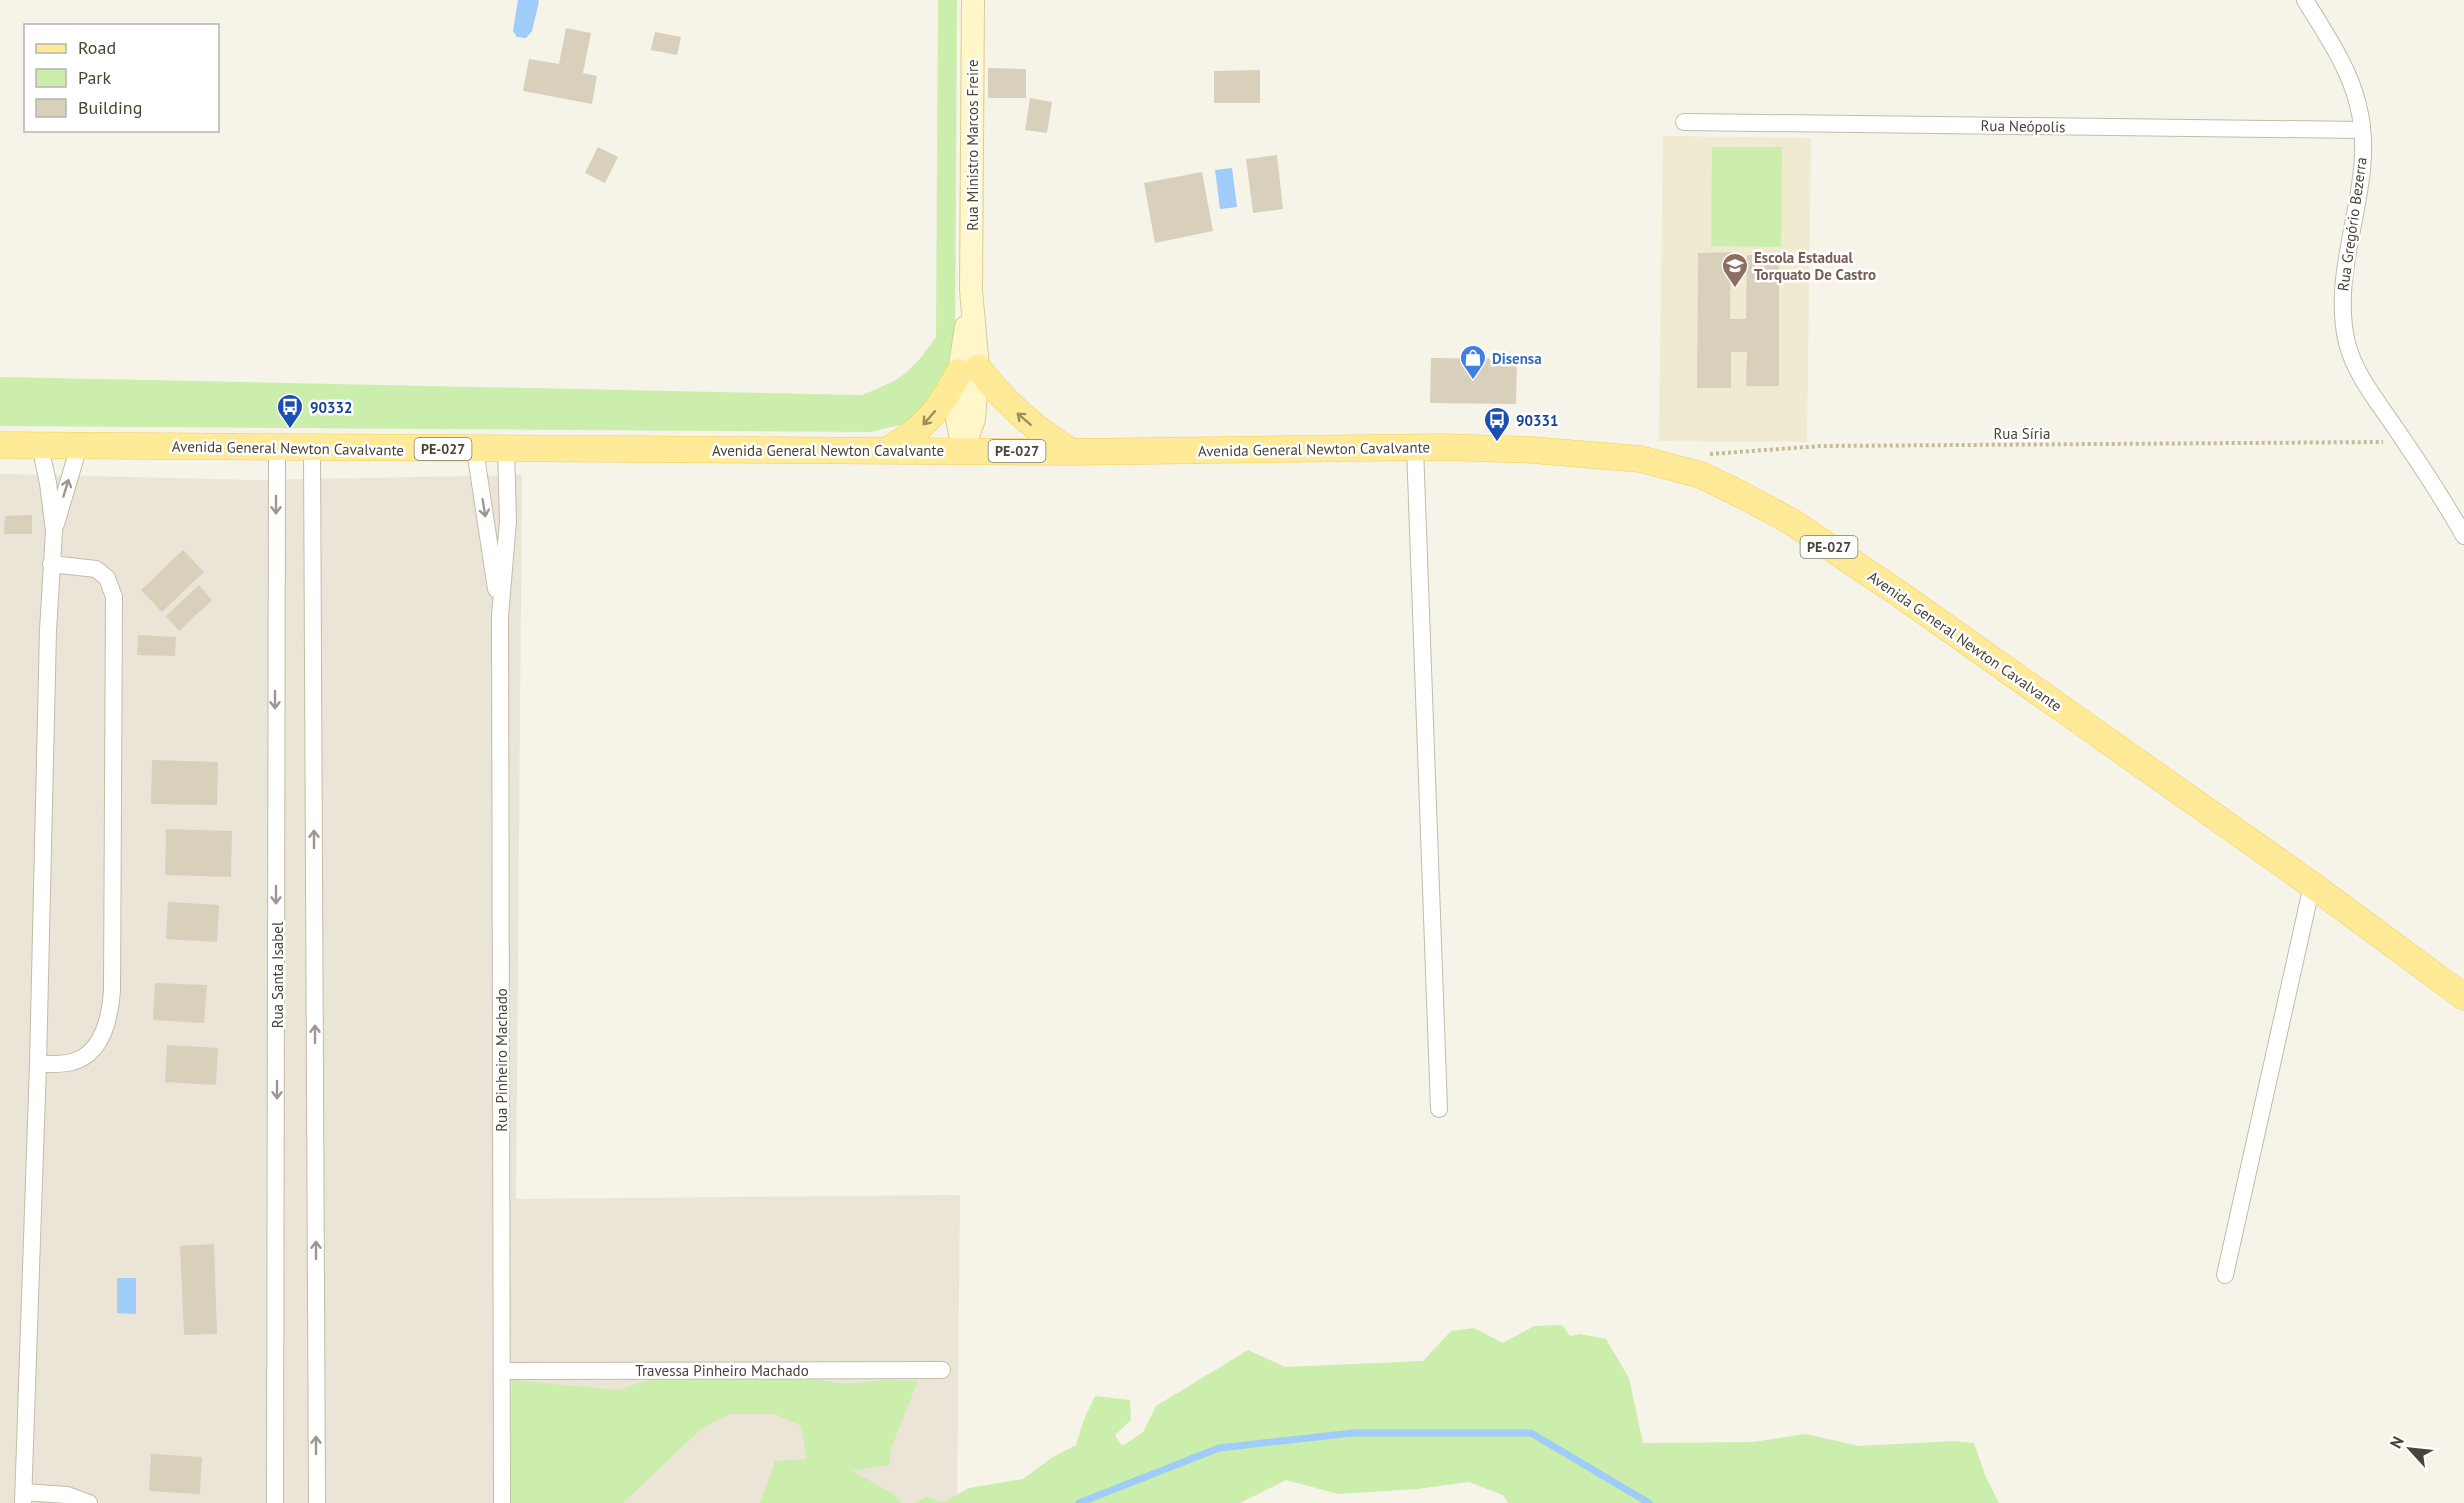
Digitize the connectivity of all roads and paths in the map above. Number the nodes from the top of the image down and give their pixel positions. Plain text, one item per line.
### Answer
1 (973, 0) edge
2 (2305, 0) edge
3 (1684, 122) dead end
4 (2362, 130) junction
5 (969, 370) junction
6 (2405, 442) junction
7 (0, 445) edge
8 (79, 446) junction
9 (40, 447) junction
10 (277, 447) junction
11 (1415, 447) junction
12 (312, 448) junction
13 (475, 450) junction
14 (506, 450) junction
15 (963, 450) junction
16 (886, 451) junction
17 (1072, 452) junction
18 (1707, 454) dead end
19 (54, 531) junction
20 (2464, 536) edge
21 (51, 564) junction
22 (500, 616) junction
23 (2312, 885) junction
24 (2464, 997) edge
25 (38, 1064) junction
26 (1439, 1109) dead end
27 (2225, 1275) dead end
28 (942, 1370) dead end
29 (502, 1371) junction
30 (23, 1498) edge
31 (88, 1503) edge
32 (275, 1503) edge
33 (317, 1503) edge
34 (502, 1503) edge

1 - 5 main road, Rua Ministro Marcos Freire
2 - 4 street, Rua Gregório Bezerra
3 - 4 street, Rua Neópolis
4 - 6 street, Rua Gregório Bezerra
5 - 15 main road, Rua Ministro Marcos Freire
5 -> 16 main road
17 -> 5 main road
6 - 18 path, Rua Síria
6 - 20 street, Rua Gregório Bezerra
7 - 9 main road, Avenida General Newton Cavalvante / PE-027
8 - 9 main road, Avenida General Newton Cavalvante / PE-027
8 - 10 main road, Avenida General Newton Cavalvante / PE-027
19 -> 8 street
9 - 19 street
10 - 12 main road, Avenida General Newton Cavalvante / PE-027
10 -> 32 street, Rua Santa Isabel
11 - 17 main road, Avenida General Newton Cavalvante / PE-027
11 - 23 main road, Avenida General Newton Cavalvante / PE-027
11 - 26 street
12 - 13 main road, Avenida General Newton Cavalvante / PE-027
33 -> 12 street
13 - 14 main road, Avenida General Newton Cavalvante / PE-027
13 -> 22 street
14 - 16 main road, Avenida General Newton Cavalvante / PE-027
14 - 22 street
15 - 16 main road, Avenida General Newton Cavalvante / PE-027
15 - 17 main road, Avenida General Newton Cavalvante / PE-027
19 - 21 street
21 - 25 street
21 - 25 street
22 - 29 street, Rua Pinheiro Machado
23 - 24 main road, Avenida General Newton Cavalvante / PE-027
23 - 27 street
25 - 30 street
28 - 29 street, Travessa Pinheiro Machado
29 - 34 street, Rua Pinheiro Machado
30 - 31 street

